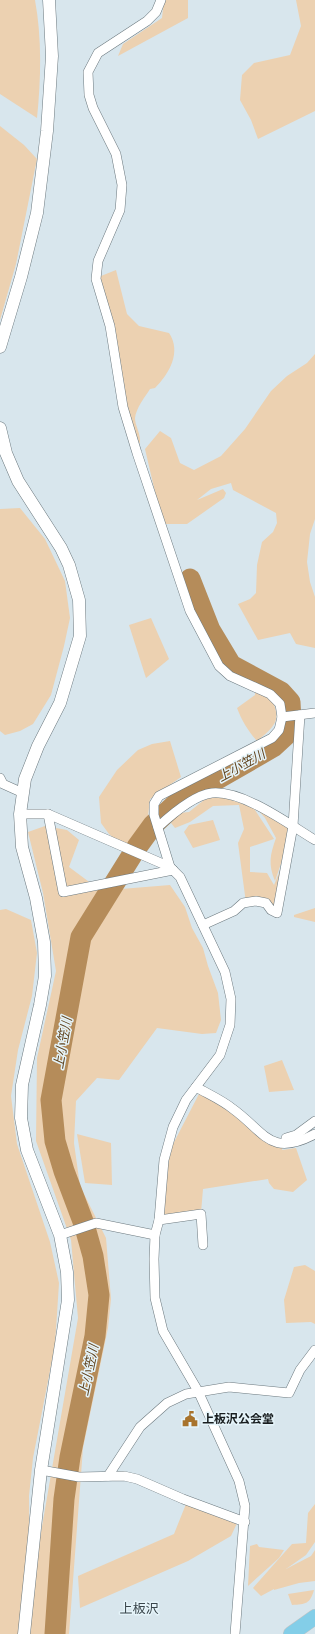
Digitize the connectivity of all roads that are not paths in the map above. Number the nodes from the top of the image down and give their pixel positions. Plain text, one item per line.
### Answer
1 (49, 0) edge
2 (161, 0) edge
3 (0, 347) edge
4 (0, 428) edge
5 (315, 713) edge
6 (298, 715) junction
7 (284, 717) junction
8 (0, 778) edge
9 (23, 793) junction
10 (20, 814) junction
11 (48, 814) junction
12 (292, 826) junction
13 (159, 830) junction
14 (315, 840) edge
15 (172, 868) junction
16 (203, 925) junction
17 (196, 1087) junction
18 (315, 1121) edge
19 (315, 1134) edge
20 (267, 1138) junction
21 (158, 1220) junction
22 (64, 1234) junction
23 (155, 1236) junction
24 (203, 1245) dead end
25 (315, 1350) edge
26 (198, 1391) junction
27 (42, 1470) junction
28 (108, 1476) junction
29 (244, 1522) junction
30 (315, 1617) edge
31 (24, 1634) edge
32 (235, 1634) edge
33 (291, 1634) edge

1 - 3 street
2 - 7 street
4 - 9 street
5 - 6 street
6 - 7 street
6 - 12 street
7 - 13 street
8 - 9 street
9 - 10 street
10 - 11 street
10 - 22 street
11 - 15 street
11 - 15 street
12 - 13 street
12 - 14 street
12 - 16 street
13 - 15 street
15 - 16 street
16 - 17 street
17 - 20 street
17 - 21 street
18 - 20 street
19 - 20 street
21 - 23 street
21 - 24 street
22 - 23 street
22 - 27 street
23 - 26 street
25 - 26 street
26 - 28 street
26 - 29 street
27 - 28 street
27 - 31 street
28 - 29 street
29 - 32 street
30 - 33 main road

